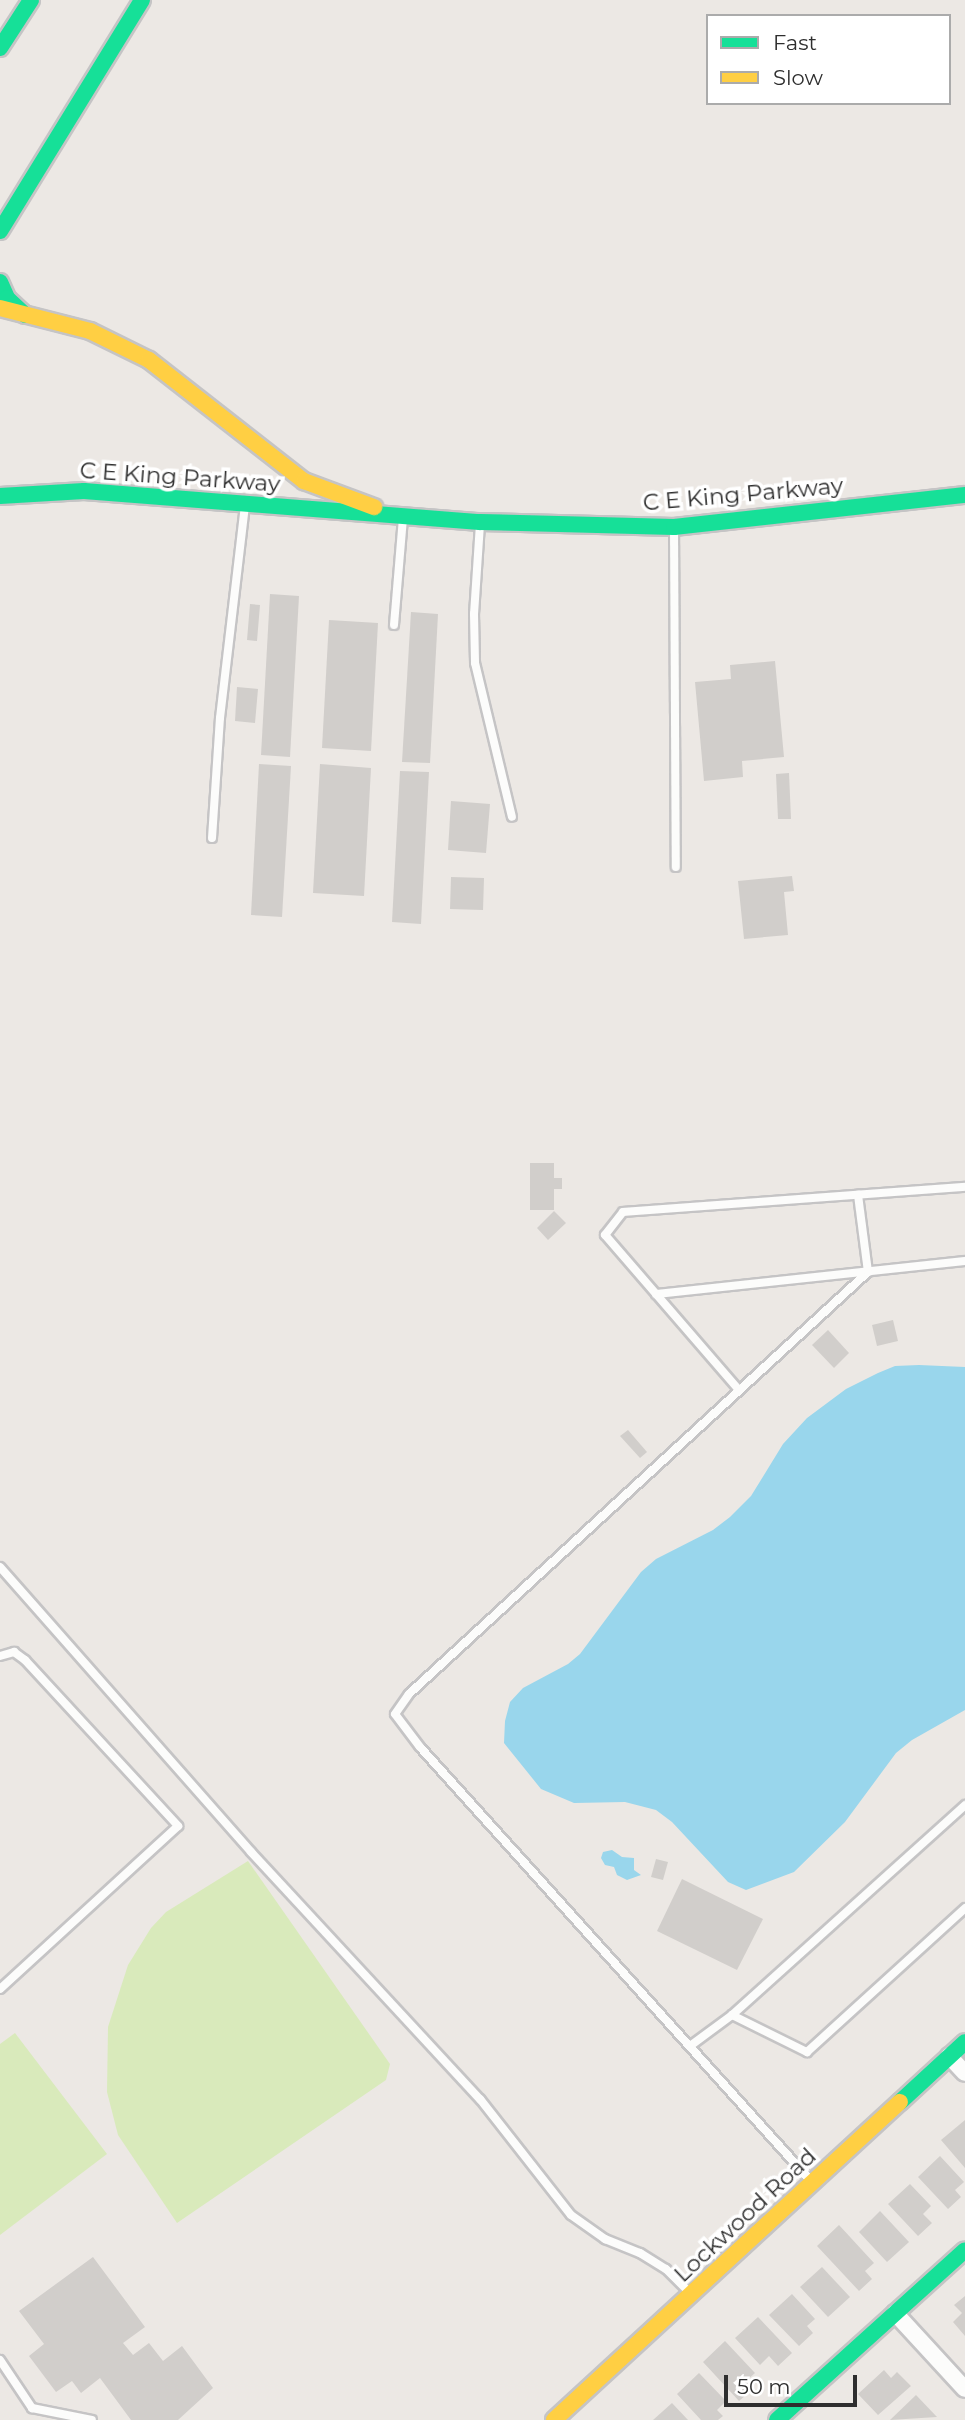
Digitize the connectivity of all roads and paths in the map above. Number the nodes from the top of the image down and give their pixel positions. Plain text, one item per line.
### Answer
1 (31, 0) edge
2 (142, 0) edge
3 (0, 48) edge
4 (2, 228) edge
5 (0, 247) edge
6 (0, 282) edge
7 (0, 309) edge
8 (25, 315) junction
9 (965, 495) edge
10 (0, 496) edge
11 (245, 504) junction
12 (401, 517) junction
13 (480, 522) junction
14 (674, 527) junction
15 (394, 625) dead end
16 (512, 817) dead end
17 (212, 838) dead end
18 (676, 867) dead end
19 (965, 1187) edge
20 (858, 1195) junction
21 (965, 1261) edge
22 (868, 1272) junction
23 (656, 1294) junction
24 (739, 1390) junction
25 (0, 1567) edge
26 (0, 1656) edge
27 (965, 1805) edge
28 (965, 1908) edge
29 (0, 1989) edge
30 (732, 2015) junction
31 (965, 2042) edge
32 (690, 2046) junction
33 (949, 2056) junction
34 (965, 2073) edge
35 (812, 2183) junction
36 (965, 2250) edge
37 (692, 2295) junction
38 (895, 2313) junction
39 (0, 2360) edge
40 (965, 2389) edge
41 (92, 2420) edge
42 (554, 2420) edge
43 (777, 2420) edge

1 - 3 main road
2 - 4 main road
4 - 5 main road
6 - 8 main road
7 - 8 main road, C E King Parkway
8 - 12 main road, C E King Parkway
9 - 14 main road, C E King Parkway
10 - 11 main road, C E King Parkway
11 - 12 main road, C E King Parkway
11 - 17 lane
12 - 13 main road, C E King Parkway
12 - 15 lane
13 - 14 main road, C E King Parkway
13 - 16 lane
14 - 18 lane
19 - 20 lane
20 - 22 lane
20 - 23 lane
21 - 22 lane
22 - 23 lane
22 - 24 lane
23 - 24 lane
24 - 32 lane
25 - 37 lane
26 - 29 lane
27 - 30 lane
28 - 30 lane
30 - 32 lane
31 - 33 main road, Lockwood Road
32 - 35 lane
33 - 34 street
33 - 35 main road, Lockwood Road
35 - 37 main road, Lockwood Road
36 - 38 main road
37 - 42 main road, Lockwood Road
38 - 40 street
38 - 43 main road
39 - 41 lane

